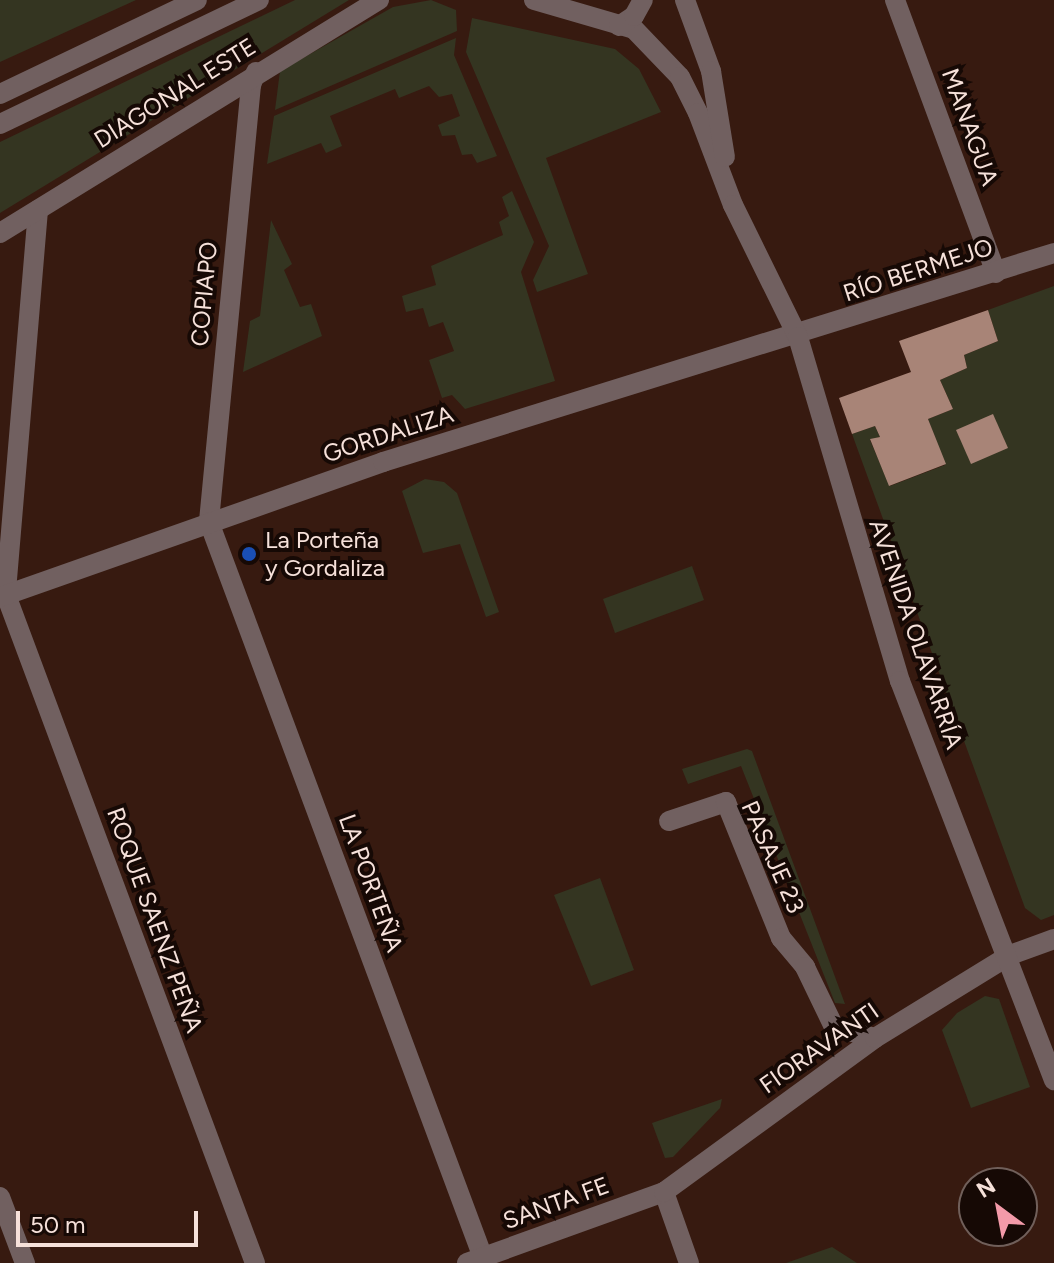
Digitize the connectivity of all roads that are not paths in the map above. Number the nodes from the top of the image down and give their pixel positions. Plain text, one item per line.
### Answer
1 (197, 0) edge
2 (259, 0) edge
3 (379, 0) edge
4 (643, 0) edge
5 (685, 0) edge
6 (895, 0) edge
7 (544, 3) edge
8 (627, 28) junction
9 (256, 72) junction
10 (0, 94) edge
11 (0, 124) edge
12 (733, 205) junction
13 (38, 210) junction
14 (0, 233) edge
15 (1054, 253) edge
16 (996, 273) junction
17 (798, 337) junction
18 (209, 522) junction
19 (3, 596) edge
20 (669, 821) dead end
21 (1054, 939) edge
22 (1010, 955) junction
23 (875, 1038) junction
24 (1054, 1080) edge
25 (664, 1192) junction
26 (0, 1197) edge
27 (478, 1261) edge
28 (25, 1263) edge
29 (255, 1263) edge
30 (689, 1263) edge

1 - 10 street
2 - 11 street
3 - 9 street, DIAGONAL ESTE
4 - 8 street
5 - 12 street, AVENIDA OLAVARRÍA
6 - 16 street, MANAGUA
7 - 8 street
8 - 12 street, AVENIDA OLAVARRÍA
9 - 13 street, DIAGONAL ESTE
9 - 18 street, COPIAPO
12 - 17 street, AVENIDA OLAVARRÍA
13 - 14 street, DIAGONAL ESTE
13 - 19 street
15 - 16 street, RÍO BERMEJO
16 - 17 street, RÍO BERMEJO
17 - 18 street, GORDALIZA
17 - 22 street, AVENIDA OLAVARRÍA
18 - 19 street, GORDALIZA
18 - 27 street, LA PORTEÑA
19 - 29 street, ROQUE SAENZ PEÑA
20 - 23 street, PASAJE 23
21 - 22 street, FIORAVANTI
22 - 23 street, FIORAVANTI
22 - 24 street, AVENIDA OLAVARRÍA
23 - 25 street, FIORAVANTI
25 - 27 street, SANTA FE
25 - 30 street
26 - 28 street

